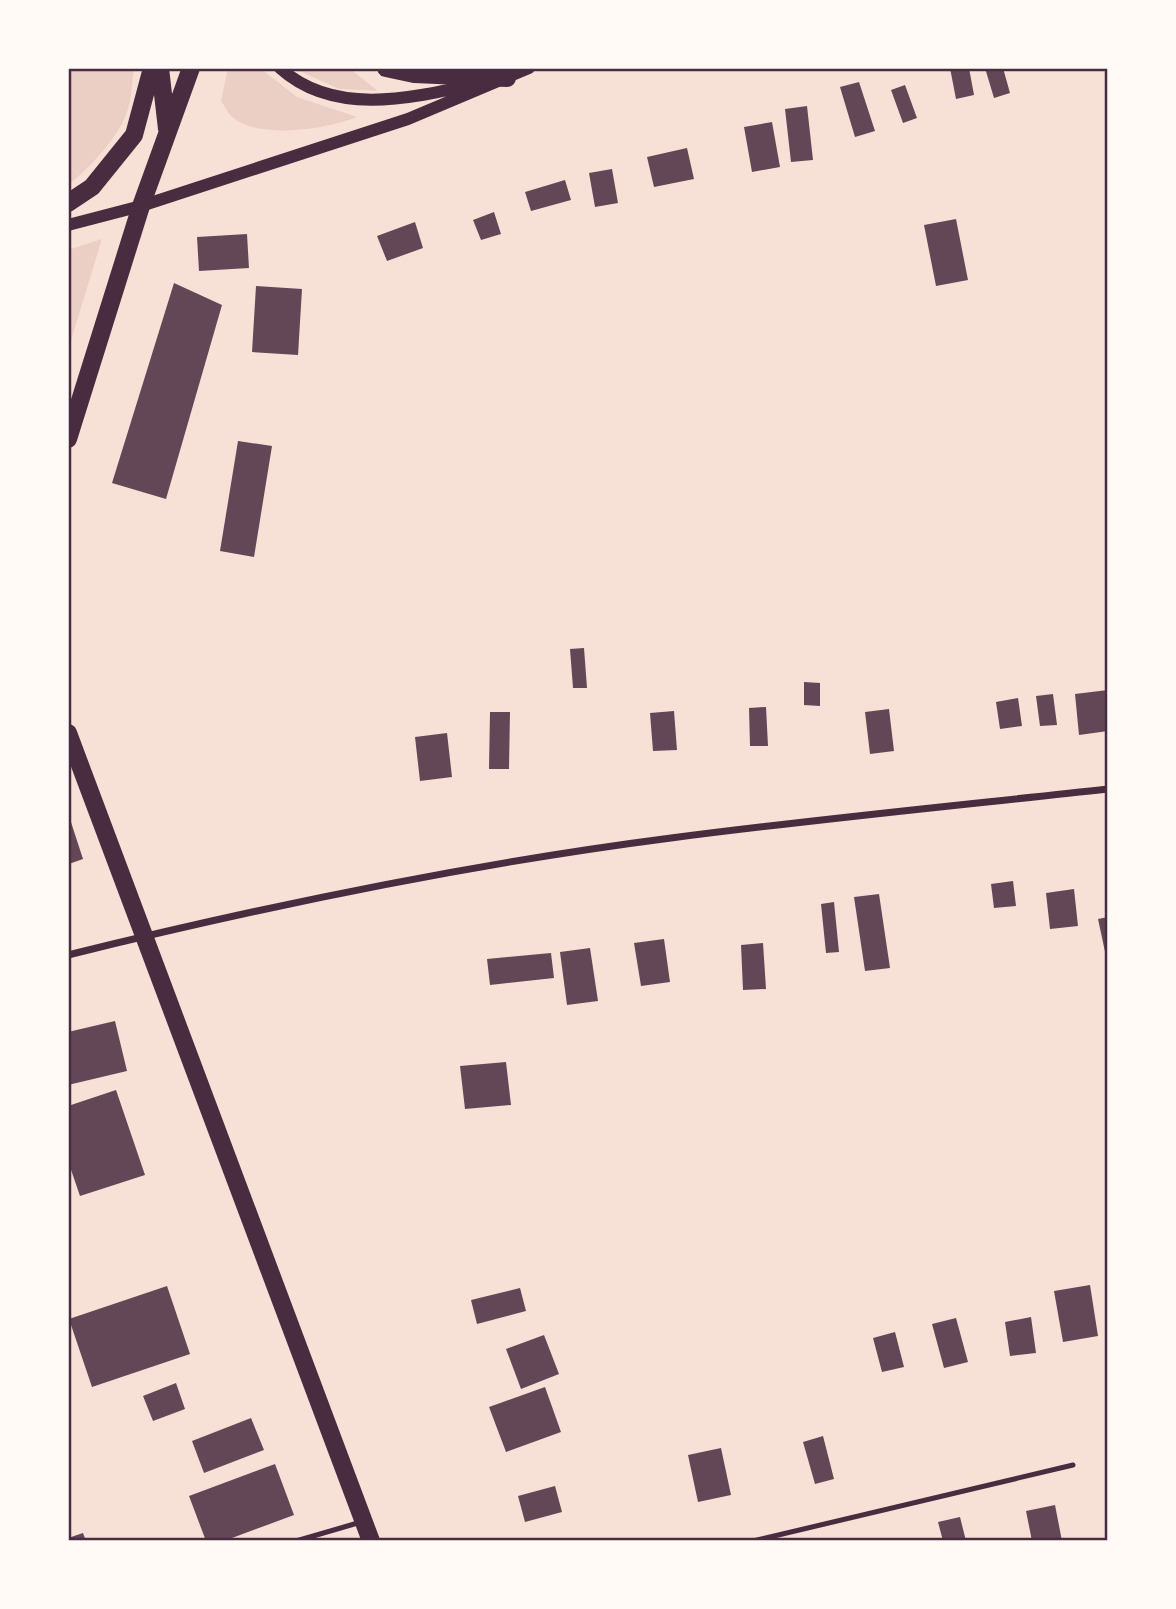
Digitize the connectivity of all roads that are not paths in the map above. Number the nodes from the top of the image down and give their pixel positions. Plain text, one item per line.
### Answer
1 (152, 68) edge
2 (160, 68) edge
3 (191, 68) edge
4 (280, 68) edge
5 (386, 68) edge
6 (529, 68) edge
7 (507, 78) junction
8 (168, 133) junction
9 (68, 203) edge
10 (141, 206) junction
11 (68, 225) edge
12 (68, 439) edge
13 (68, 733) edge
14 (1108, 789) edge
15 (143, 936) junction
16 (68, 955) edge
17 (1073, 1465) dead end
18 (364, 1521) junction
19 (296, 1541) edge
20 (371, 1541) edge
21 (753, 1541) edge

1 - 9 main road
2 - 8 main road
3 - 8 main road
4 - 7 street
5 - 7 main road
6 - 7 street
7 - 10 street
8 - 10 main road
10 - 11 street
10 - 12 main road
13 - 15 main road
14 - 15 street
15 - 16 street
15 - 18 main road
17 - 21 lane
18 - 19 lane
18 - 20 main road

